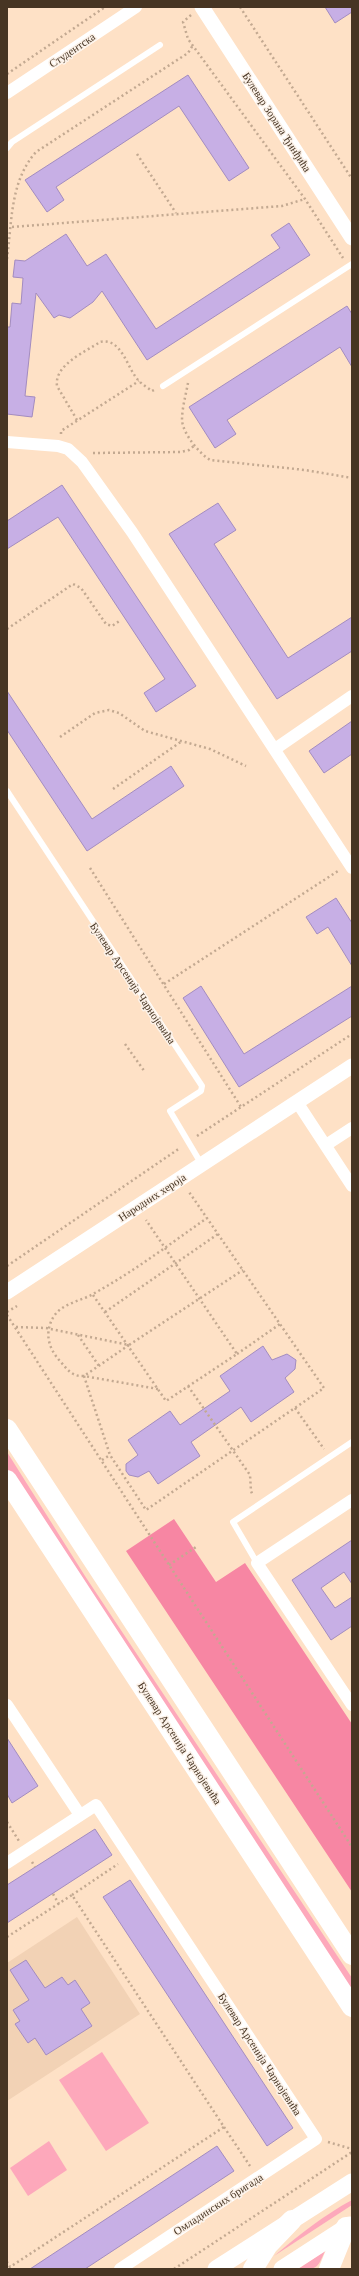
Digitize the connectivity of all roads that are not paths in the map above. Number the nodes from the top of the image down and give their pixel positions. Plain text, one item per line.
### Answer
1 (136, 7) edge
2 (196, 11) edge
3 (160, 45) dead end
4 (7, 93) edge
5 (7, 148) edge
6 (352, 238) edge
7 (350, 265) edge
8 (163, 386) road end
9 (7, 442) edge
10 (352, 696) edge
11 (275, 749) junction
12 (7, 791) edge
13 (351, 866) edge
14 (352, 1066) edge
15 (297, 1102) junction
16 (352, 1128) edge
17 (326, 1145) junction
18 (202, 1164) junction
19 (352, 1186) edge
20 (7, 1292) edge
21 (7, 1429) edge
22 (352, 1442) edge
23 (7, 1480) edge
24 (352, 1500) edge
25 (257, 1563) junction
26 (7, 1705) edge
27 (352, 1705) edge
28 (80, 1815) junction
29 (7, 1863) edge
30 (352, 1955) edge
31 (352, 2007) edge
32 (316, 2139) joint
33 (352, 2182) edge
34 (292, 2220) junction
35 (349, 2225) edge
36 (120, 2269) edge
37 (216, 2269) edge
38 (253, 2269) edge
39 (282, 2269) edge
40 (329, 2269) edge

1 - 4 street, Студентска
2 - 6 street, Булевар Зорана Ђинђића
3 - 5 lane
7 - 8 lane
9 - 11 street
10 - 11 street
11 - 13 street
12 - 18 lane, Булевар Арсенија Чарнојевића
14 - 15 street, Народних хероја
15 - 17 street
15 - 18 street, Народних хероја
16 - 17 street
17 - 19 street
18 - 20 street, Народних хероја
21 - 30 highway
22 - 25 lane
23 - 31 highway, Булевар Арсенија Чарнојевића
24 - 25 street
25 - 27 street
26 - 28 street
28 - 29 street, Булевар Арсенија Чарнојевића
28 - 32 street, Булевар Арсенија Чарнојевића
32 - 36 street, Омладинских бригада
33 - 34 main road
34 - 37 main road
34 - 38 highway
35 - 39 main road
35 - 40 highway

